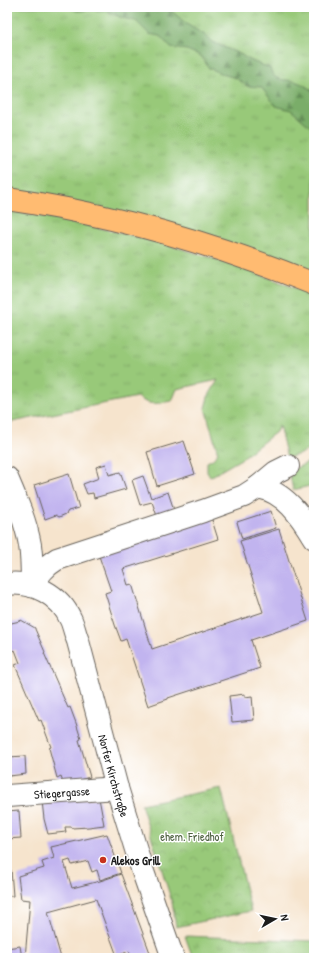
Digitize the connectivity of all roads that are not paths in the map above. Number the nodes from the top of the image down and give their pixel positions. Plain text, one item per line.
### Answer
1 (7, 199) edge
2 (314, 284) edge
3 (288, 466) dead end
4 (7, 478) edge
5 (258, 487) junction
6 (314, 538) edge
7 (7, 584) edge
8 (32, 586) junction
9 (117, 788) junction
10 (7, 796) edge
11 (173, 958) edge

1 - 2 main road
3 - 5 street
4 - 8 street
5 - 6 street
5 - 8 street
7 - 8 street
8 - 9 street, Norfer Kirchstraße
9 - 10 street, Stiegergasse
9 - 11 street, Norfer Kirchstraße

